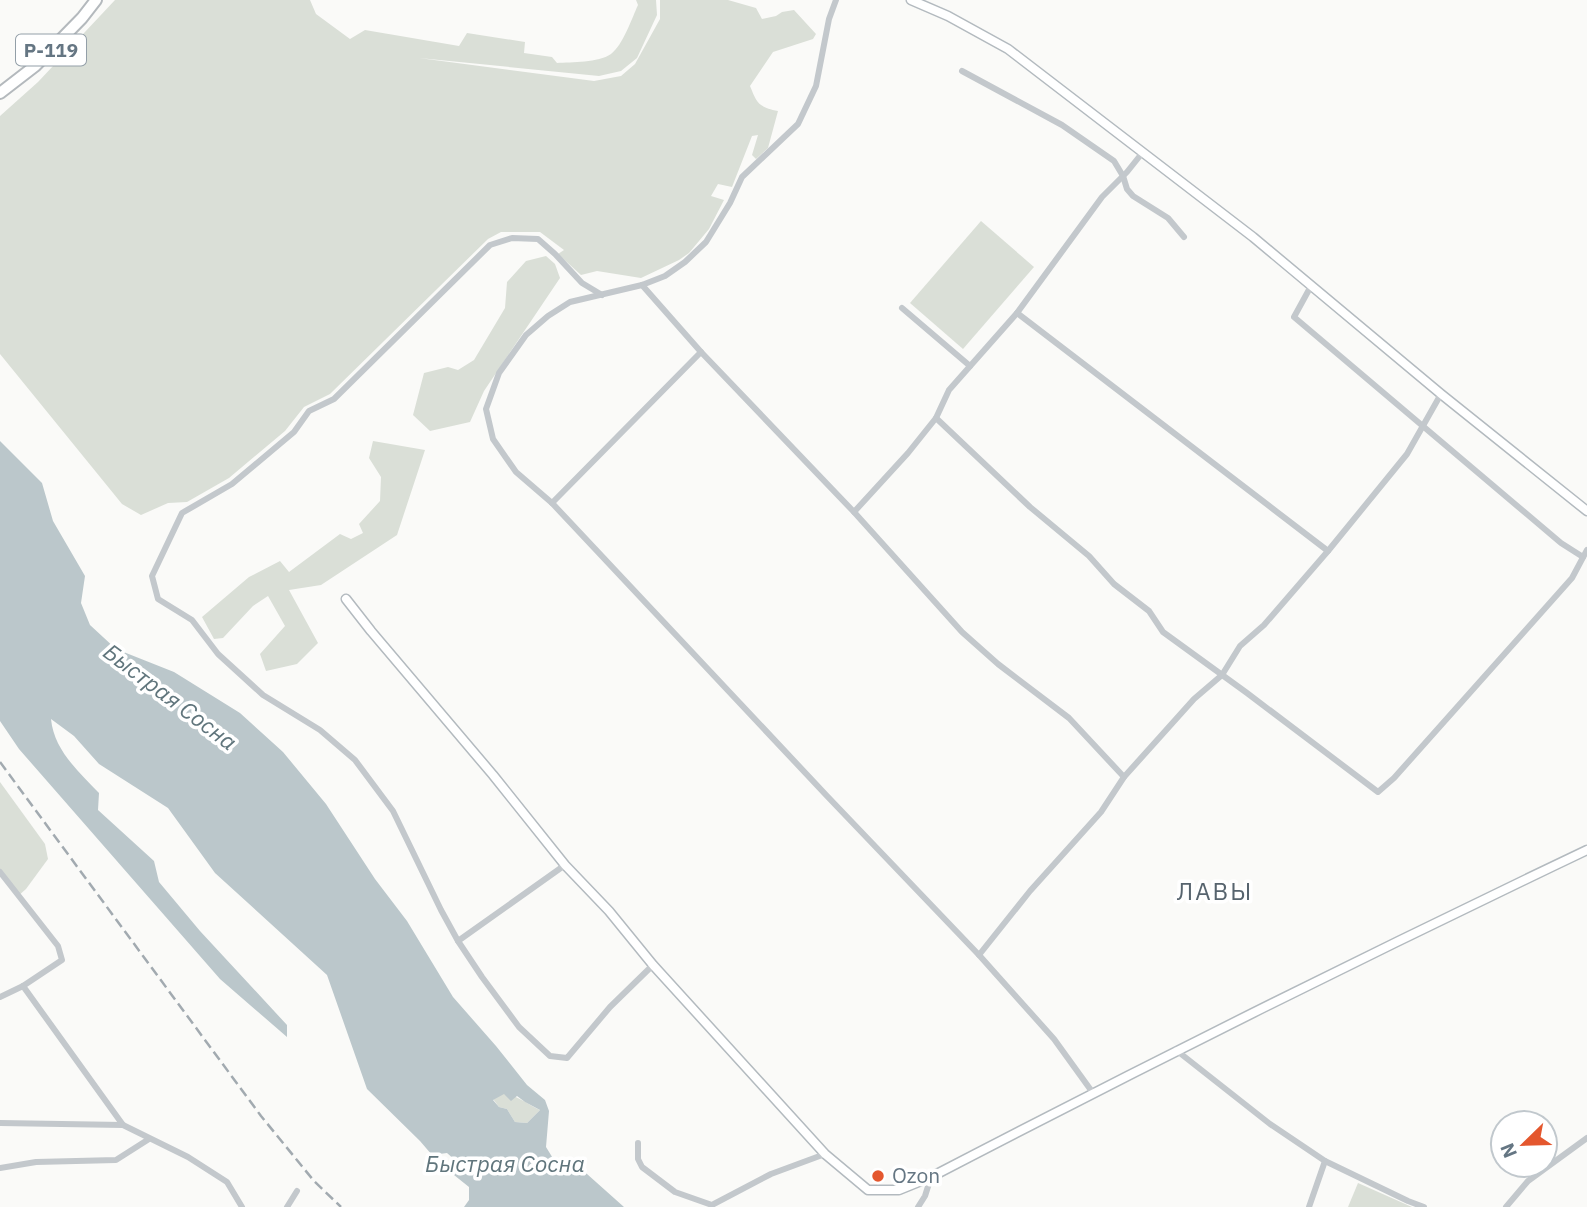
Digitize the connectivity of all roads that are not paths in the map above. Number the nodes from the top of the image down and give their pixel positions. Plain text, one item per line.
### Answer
1 (96, 0) edge
2 (836, 0) edge
3 (911, 0) edge
4 (962, 71) dead end
5 (0, 93) edge
6 (1143, 152) junction
7 (1123, 176) junction
8 (1184, 237) dead end
9 (642, 285) junction
10 (1311, 286) junction
11 (603, 295) junction
12 (902, 308) dead end
13 (1017, 313) junction
14 (701, 352) junction
15 (970, 366) junction
16 (1441, 394) junction
17 (936, 418) junction
18 (1422, 427) junction
19 (551, 503) junction
20 (1587, 511) edge
21 (854, 512) junction
22 (1328, 551) junction
23 (1585, 553) edge
24 (346, 599) dead end
25 (1222, 675) junction
26 (1124, 777) junction
27 (1587, 850) edge
28 (565, 865) junction
29 (0, 872) edge
30 (458, 941) junction
31 (979, 955) junction
32 (653, 965) junction
33 (23, 986) junction
34 (0, 997) edge
35 (1176, 1051) junction
36 (1093, 1093) junction
37 (0, 1123) edge
38 (122, 1125) junction
39 (1587, 1138) edge
40 (149, 1139) junction
41 (638, 1143) dead end
42 (825, 1154) junction
43 (1325, 1161) junction
44 (0, 1168) edge
45 (932, 1177) junction
46 (297, 1191) dead end
47 (925, 1196) junction
48 (242, 1207) edge
49 (286, 1207) edge
50 (918, 1207) edge
51 (930, 1207) edge
52 (1309, 1207) edge
53 (1424, 1207) edge
54 (1506, 1207) edge

1 - 5 highway, Р-119
2 - 9 street
3 - 6 street
4 - 7 street
6 - 7 street
6 - 10 street
7 - 8 street
7 - 13 street
9 - 11 street
9 - 14 street
10 - 16 street
10 - 18 street
11 - 19 street
11 - 30 street
12 - 15 street
13 - 15 street
13 - 22 street
14 - 19 street
14 - 21 street
15 - 17 street
16 - 18 street
16 - 20 street
17 - 21 street
17 - 25 street
18 - 22 street
18 - 23 street
19 - 31 street
21 - 26 street
22 - 25 street
23 - 25 street
24 - 28 street
25 - 26 street
26 - 31 street
27 - 35 street
28 - 30 street
28 - 32 street
29 - 33 street
30 - 32 street
31 - 36 street
32 - 42 street
33 - 34 street
33 - 38 street
35 - 36 street
35 - 43 street
36 - 45 street
37 - 38 street
38 - 40 street
39 - 54 street
40 - 44 street
40 - 48 street
41 - 42 street
42 - 45 street
43 - 52 street
43 - 53 street
45 - 47 street
46 - 49 street
47 - 50 street
47 - 51 street

